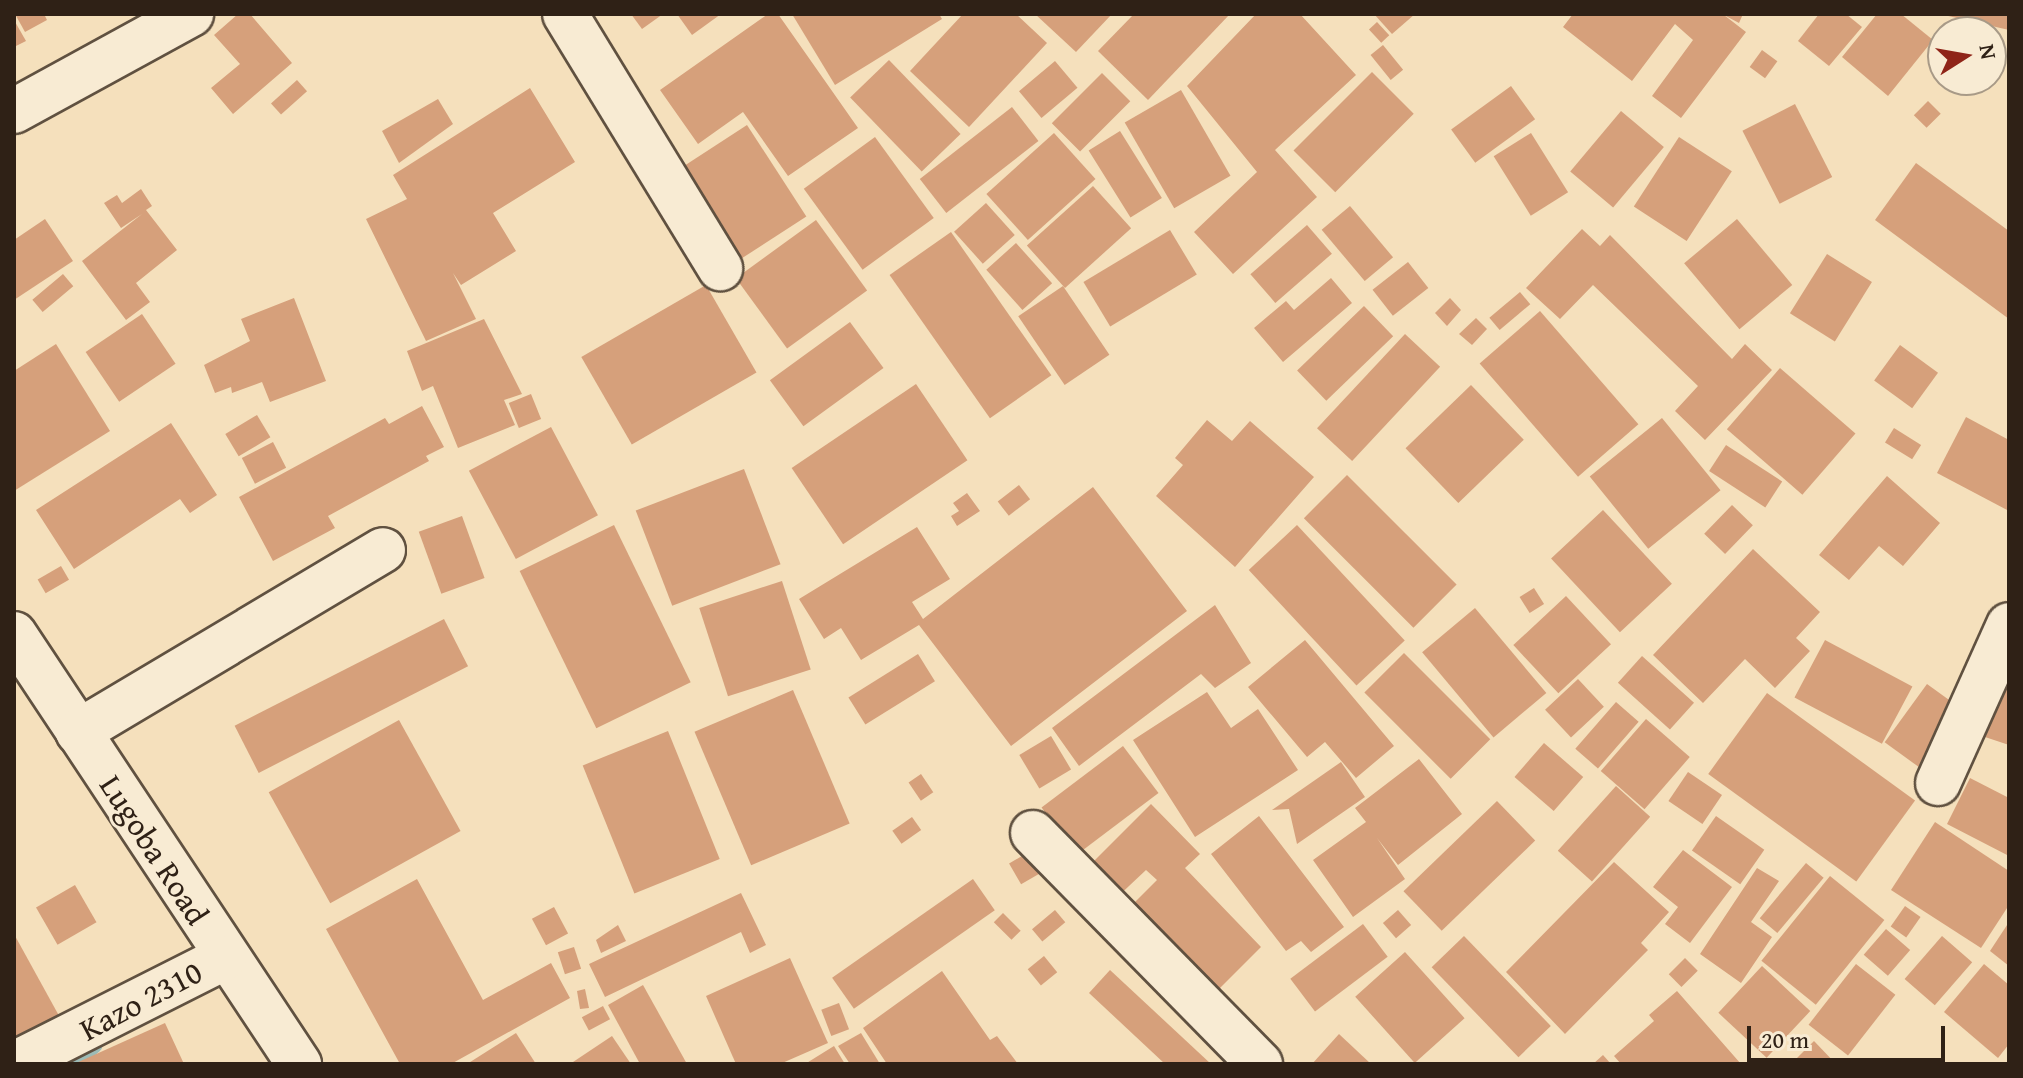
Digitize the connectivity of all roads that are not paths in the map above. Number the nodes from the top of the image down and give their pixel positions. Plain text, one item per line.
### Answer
1 (191, 14) edge
2 (565, 14) edge
3 (14, 111) edge
4 (720, 268) dead end
5 (383, 550) dead end
6 (2009, 625) edge
7 (14, 634) edge
8 (78, 732) junction
9 (1938, 783) dead end
10 (1033, 833) dead end
11 (224, 958) junction
12 (14, 1064) edge
13 (299, 1064) edge
14 (1260, 1064) edge

1 - 3 street
2 - 4 street
5 - 8 street
6 - 9 street
7 - 8 street, Lugoba Road
8 - 11 street, Lugoba Road
10 - 14 street
11 - 12 street, Kazo 2310
11 - 13 street, Lugoba Road

